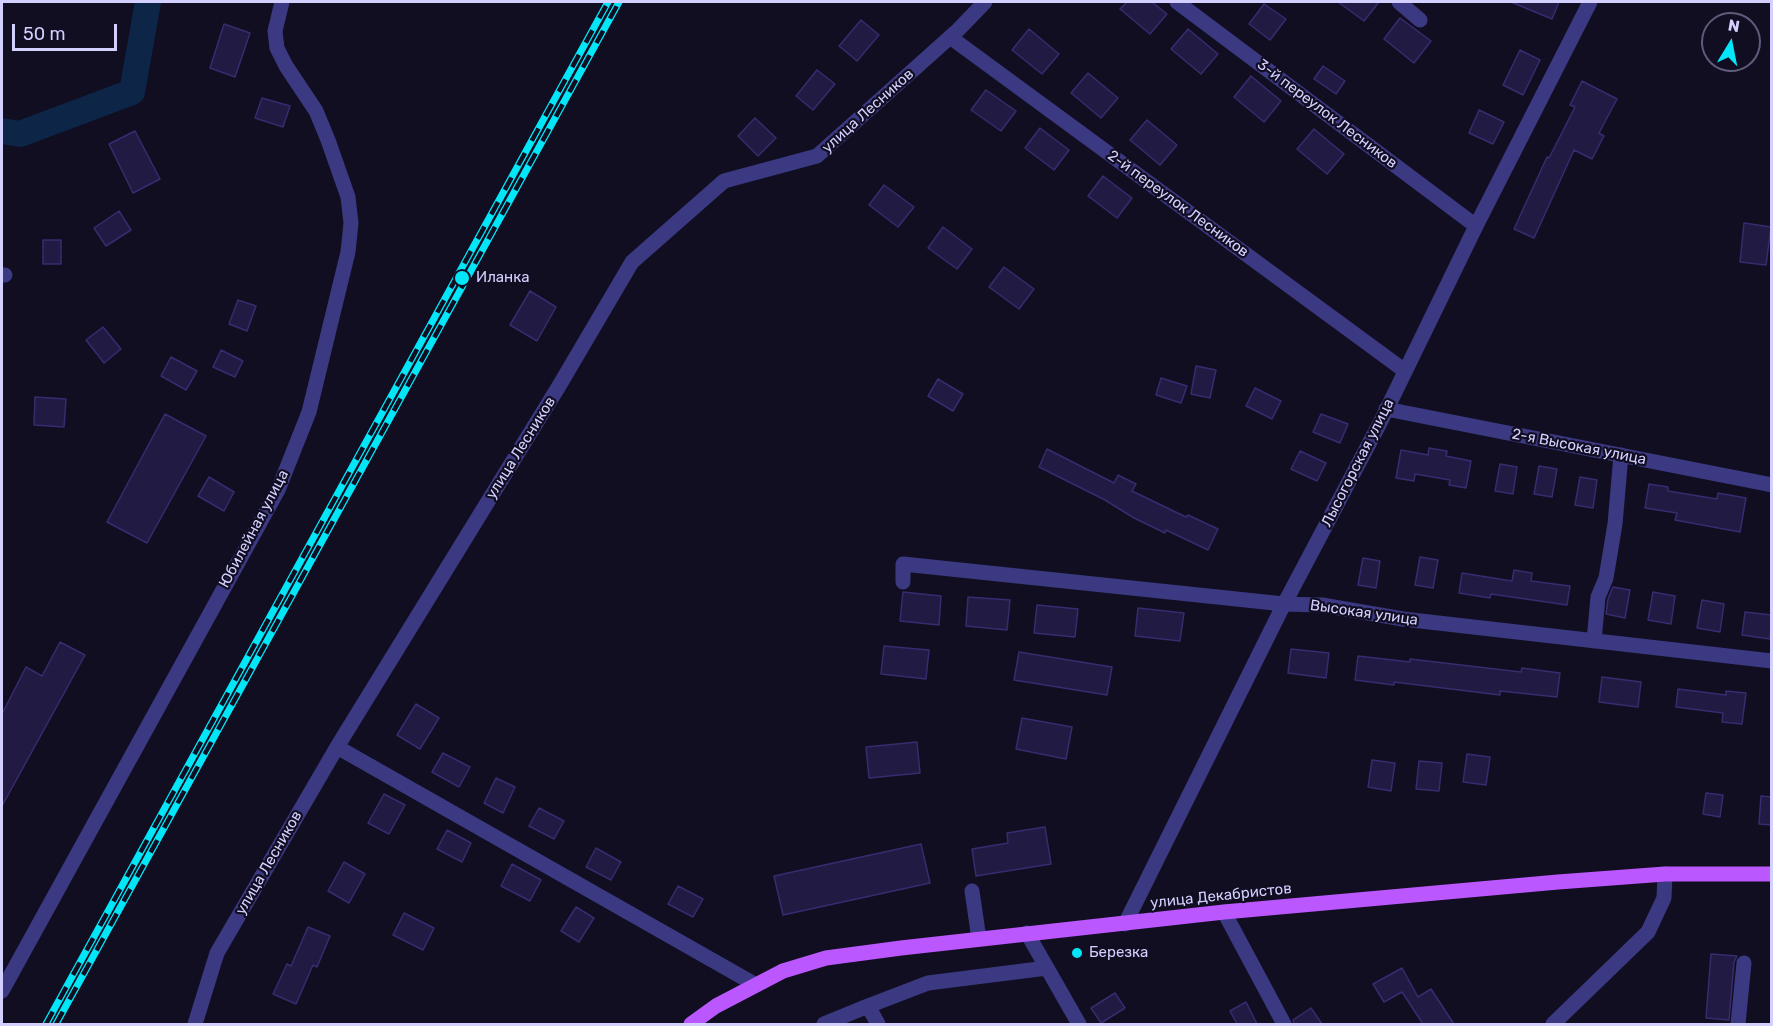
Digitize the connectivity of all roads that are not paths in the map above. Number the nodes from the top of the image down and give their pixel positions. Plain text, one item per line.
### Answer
1 (282, 2) edge
2 (985, 2) edge
3 (1177, 2) edge
4 (1399, 2) edge
5 (1590, 2) edge
6 (1420, 20) dead end
7 (950, 37) junction
8 (1476, 226) junction
9 (1405, 371) junction
10 (1386, 409) junction
11 (1621, 455) junction
12 (1772, 485) edge
13 (903, 582) dead end
14 (1284, 604) junction
15 (1594, 641) junction
16 (1772, 661) edge
17 (337, 747) junction
18 (1665, 874) junction
19 (1772, 874) edge
20 (972, 891) dead end
21 (1224, 912) junction
22 (1125, 924) junction
23 (1027, 933) junction
24 (979, 939) junction
25 (1744, 963) dead end
26 (1047, 968) junction
27 (756, 985) junction
28 (2, 991) edge
29 (868, 1006) junction
30 (195, 1024) edge
31 (691, 1024) edge
32 (824, 1024) edge
33 (878, 1024) edge
34 (1079, 1024) edge
35 (1284, 1024) edge
36 (1553, 1024) edge
37 (1738, 1024) edge

1 - 28 street, Юбилейная улица
2 - 7 street, улица Лесников
3 - 8 street, 3-й переулок Лесников
4 - 6 street
5 - 8 street, Лысогорская улица
7 - 9 street, 2-й переулок Лесников
7 - 17 street, улица Лесников
8 - 9 street, Лысогорская улица
9 - 10 street, Лысогорская улица
10 - 11 street, 2-я Высокая улица
10 - 14 street, Лысогорская улица
11 - 12 street, 2-я Высокая улица
11 - 15 street
13 - 14 street, Высокая улица
14 - 15 street, Высокая улица
14 - 22 street, Лысогорская улица
15 - 16 street, Высокая улица
17 - 27 street
17 - 30 street, улица Лесников
18 - 19 main road, улица Декабристов
18 - 21 main road, улица Декабристов
18 - 36 street
20 - 24 street
21 - 22 main road, улица Декабристов
21 - 35 street
22 - 23 main road, улица Декабристов
23 - 24 main road, улица Декабристов
23 - 26 street
24 - 27 main road, улица Декабристов
25 - 37 street
26 - 29 street
26 - 34 street
27 - 31 main road, улица Декабристов
29 - 32 street
29 - 33 street

